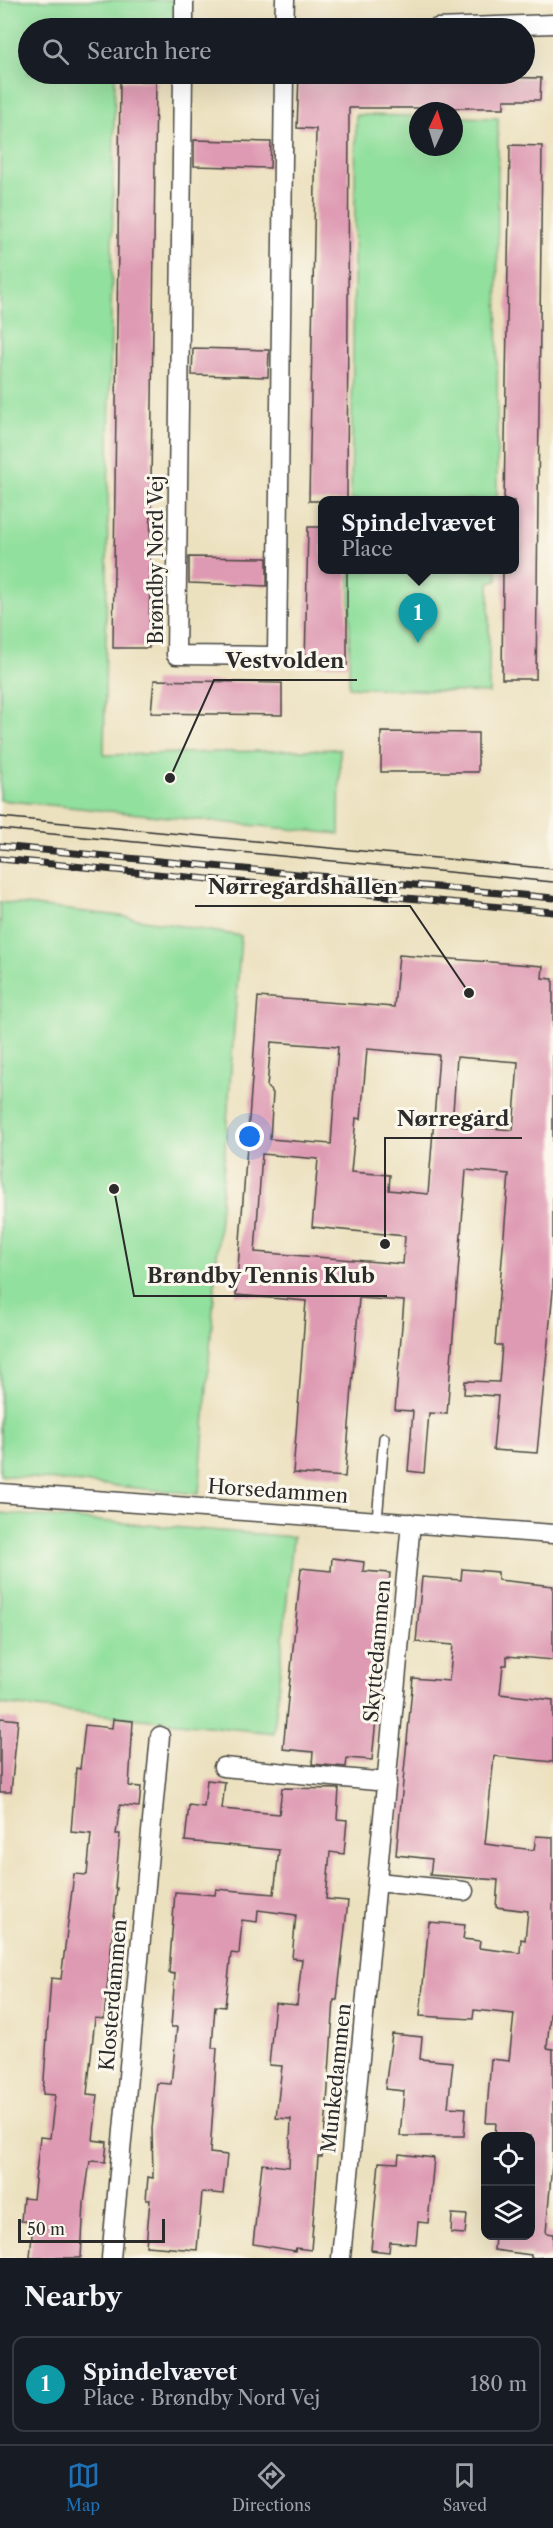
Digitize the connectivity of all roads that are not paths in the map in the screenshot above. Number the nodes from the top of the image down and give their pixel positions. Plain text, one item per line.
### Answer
1 (285, 0) edge
2 (284, 18) edge
3 (553, 24) edge
4 (535, 25) edge
5 (183, 84) edge
6 (284, 84) edge
7 (384, 1438) dead end
8 (0, 1493) edge
9 (377, 1520) junction
10 (411, 1523) junction
11 (553, 1534) edge
12 (160, 1736) dead end
13 (222, 1767) dead end
14 (387, 1782) junction
15 (378, 1882) junction
16 (464, 1891) dead end
17 (376, 1903) joint
18 (111, 2258) edge
19 (341, 2258) edge

1 - 2 street
3 - 4 street
5 - 6 street, Brøndby Nord Vej
7 - 9 lane
8 - 9 street, Horsedammen
9 - 10 street, Horsedammen
10 - 11 street, Horsedammen
10 - 14 street, Skyttedammen
12 - 18 street, Klosterdammen
13 - 14 street
14 - 15 street, Skyttedammen
15 - 16 street
15 - 17 street, Skyttedammen
17 - 19 street, Munkedammen

